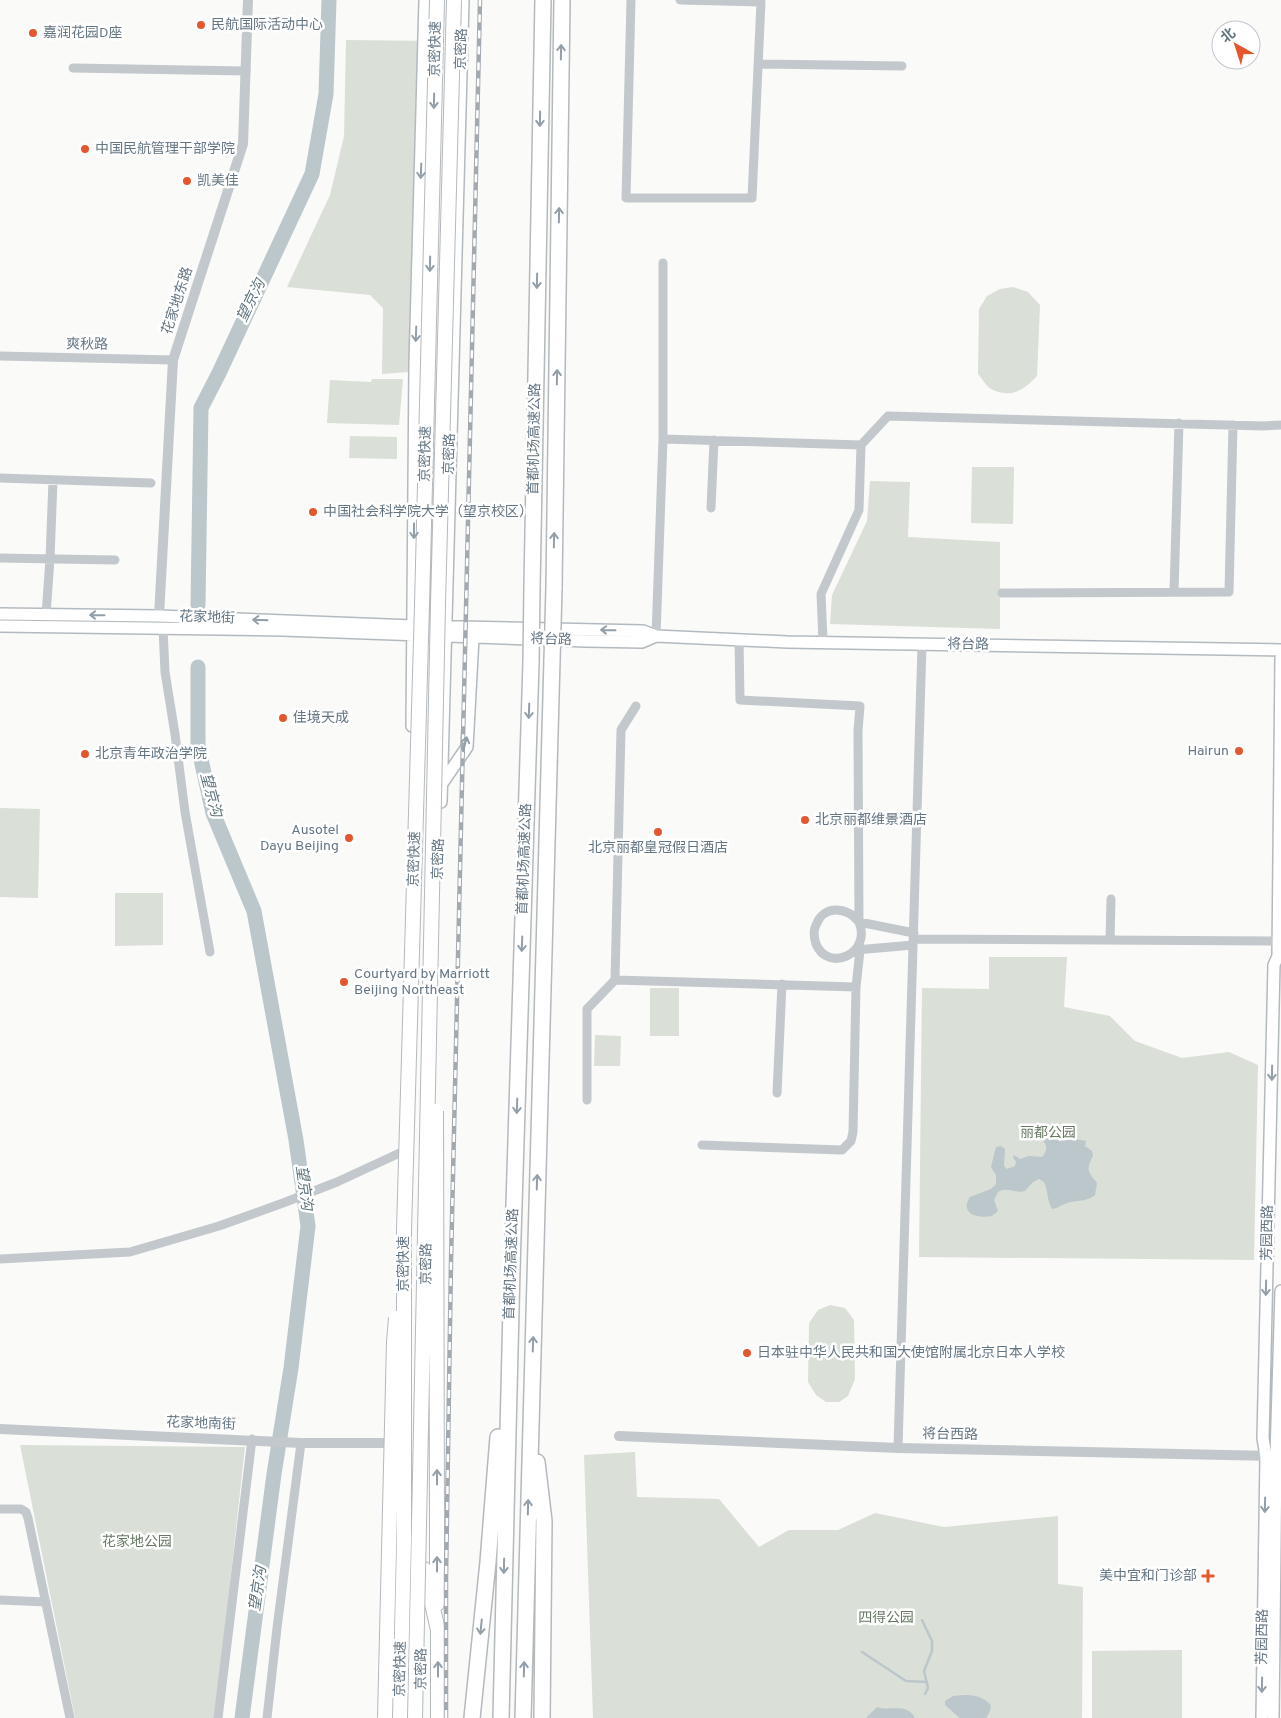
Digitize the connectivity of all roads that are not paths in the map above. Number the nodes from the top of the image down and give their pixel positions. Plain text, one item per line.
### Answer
1 (248, 0) edge
2 (425, 0) edge
3 (437, 0) edge
4 (454, 0) edge
5 (463, 0) edge
6 (542, 0) edge
7 (562, 0) edge
8 (631, 0) edge
9 (680, 0) edge
10 (758, 64) junction
11 (902, 66) dead end
12 (73, 68) dead end
13 (246, 71) junction
14 (663, 263) dead end
15 (0, 356) edge
16 (173, 360) junction
17 (1179, 423) junction
18 (1234, 425) junction
19 (1281, 425) edge
20 (663, 439) junction
21 (714, 440) junction
22 (861, 444) junction
23 (0, 478) edge
24 (53, 480) junction
25 (151, 483) dead end
26 (711, 508) dead end
27 (0, 558) edge
28 (50, 559) junction
29 (115, 560) dead end
30 (1174, 592) junction
31 (1002, 593) dead end
32 (0, 614) edge
33 (46, 615) junction
34 (159, 616) junction
35 (0, 626) edge
36 (163, 628) junction
37 (413, 631) junction
38 (445, 632) junction
39 (656, 636) junction
40 (474, 638) junction
41 (739, 639) junction
42 (823, 642) junction
43 (922, 645) junction
44 (1281, 650) edge
45 (1281, 658) edge
46 (636, 706) dead end
47 (441, 786) junction
48 (1110, 899) dead end
49 (859, 922) junction
50 (914, 939) junction
51 (1110, 940) junction
52 (1279, 941) edge
53 (858, 950) junction
54 (210, 952) dead end
55 (615, 980) junction
56 (782, 984) junction
57 (856, 987) junction
58 (427, 1062) junction
59 (777, 1093) dead end
60 (587, 1100) dead end
61 (702, 1145) dead end
62 (404, 1151) junction
63 (404, 1230) junction
64 (0, 1258) edge
65 (512, 1268) junction
66 (1281, 1292) edge
67 (531, 1404) junction
68 (0, 1429) edge
69 (619, 1436) dead end
70 (252, 1439) junction
71 (301, 1443) junction
72 (401, 1443) junction
73 (898, 1448) junction
74 (1274, 1456) edge
75 (400, 1488) junction
76 (0, 1509) edge
77 (424, 1569) junction
78 (0, 1600) edge
79 (46, 1602) junction
80 (438, 1630) junction
81 (70, 1718) edge
82 (218, 1718) edge
83 (267, 1718) edge
84 (379, 1718) edge
85 (385, 1718) edge
86 (398, 1718) edge
87 (415, 1718) edge
88 (421, 1718) edge
89 (438, 1718) edge
90 (472, 1718) edge
91 (501, 1718) edge
92 (523, 1718) edge
93 (542, 1718) edge
94 (1262, 1718) edge
95 (1272, 1718) edge

1 - 13 street, 花家地东路
2 -> 37 main road, 京密路
3 -> 63 highway, 京密快速, bridge
4 - 58 highway, 京密快速, bridge
5 - 38 main road, 京密路
6 -> 65 highway, 首都机场高速公路, bridge
67 -> 7 highway, 首都机场高速公路, bridge
8 - 10 street
9 - 10 street
10 - 11 street
12 - 13 street
13 - 16 street, 花家地东路
14 - 20 street
15 - 16 street, 爽秋路
16 - 34 street, 花家地东路
17 - 18 street
17 - 22 street
17 - 30 street
18 - 19 street
18 - 30 street
20 - 21 street
20 - 39 street
21 - 22 street
21 - 26 street
22 - 42 street
23 - 24 street
24 - 25 street
24 - 28 street
27 - 28 street
28 - 29 street
28 - 33 street
30 - 31 street
32 - 33 main road, 花家地街
34 -> 33 main road, 花家地街
37 -> 34 main road, 花家地街
35 - 36 main road, 花家地街
36 - 37 main road, 花家地街
36 - 54 street
37 - 38 main road
37 - 62 main road, 京密路
39 -> 38 main road, 将台路
38 - 40 main road, 将台路
38 - 47 main road, 京密路
39 - 40 main road, 将台路
39 - 41 main road, 将台路
47 -> 40 main road
41 - 42 main road, 将台路
41 - 49 street
42 - 43 main road, 将台路
43 - 44 main road, 将台路
43 - 50 street
45 - 52 main road, 芳园西路
46 - 55 street
47 - 77 main road, 京密路
48 - 51 street
49 - 50 street
49 - 53 street
49 - 53 street
50 - 51 street
50 - 53 street
50 - 73 street
51 - 52 street
52 -> 74 main road, 芳园西路
53 - 57 street
55 - 56 street
55 - 60 street
56 - 57 street
56 - 59 street
57 - 61 street
80 -> 58 highway, bridge
58 - 87 highway, 京密快速, bridge
62 - 64 street
62 - 72 main road, 京密路
63 - 85 highway, bridge
63 - 86 highway, 京密快速, bridge
65 -> 90 highway
65 -> 91 highway, 首都机场高速公路
66 - 74 main road, 芳园西路
92 -> 67 highway, 首都机场高速公路
67 - 93 highway
68 - 70 street, 花家地南街
69 - 73 street, 将台西路
70 - 71 street, 花家地南街
70 - 82 street
71 - 72 street, 花家地南街
71 - 83 street
72 - 75 main road, 京密路
73 - 74 street, 将台西路
74 -> 94 main road, 芳园西路
74 - 95 main road, 芳园西路
75 - 84 street
75 - 86 main road, 京密路
76 - 79 street
77 - 80 highway
77 - 88 main road, 京密路
78 - 79 street
79 - 81 street
89 -> 80 highway

